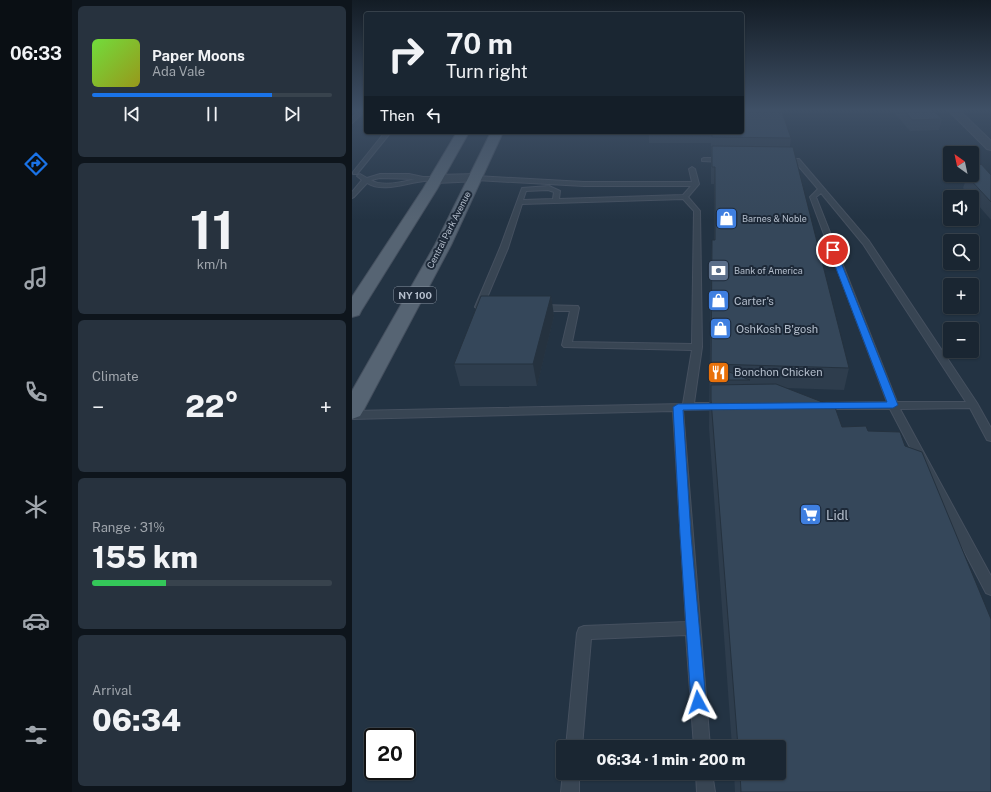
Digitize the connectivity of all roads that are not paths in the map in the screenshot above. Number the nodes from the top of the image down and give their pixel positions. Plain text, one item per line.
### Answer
1 (376, 146) edge
2 (453, 146) edge
3 (491, 146) edge
4 (704, 160) dead end
5 (735, 160) edge
6 (774, 160) edge
7 (692, 169) dead end
8 (353, 173) edge
9 (476, 178) junction
10 (430, 179) junction
11 (366, 180) junction
12 (696, 184) junction
13 (821, 189) junction
14 (532, 193) dead end
15 (546, 193) dead end
16 (522, 194) junction
17 (352, 196) edge
18 (556, 197) junction
19 (685, 197) junction
20 (519, 202) junction
21 (358, 294) edge
22 (530, 308) edge
23 (480, 310) edge
24 (352, 311) edge
25 (697, 347) junction
26 (893, 405) junction
27 (973, 405) junction
28 (736, 406) edge
29 (806, 406) edge
30 (683, 407) junction
31 (352, 411) edge
32 (352, 415) edge
33 (991, 437) edge
34 (991, 589) edge
35 (693, 628) junction
36 (575, 740) edge
37 (701, 740) edge
38 (571, 780) edge
39 (705, 780) edge
40 (570, 792) edge
41 (706, 792) edge

1 - 8 lane
2 - 10 main road
3 - 9 main road, Central Park Avenue / NY 100
4 - 5 lane
6 - 13 lane
7 - 12 lane
8 - 11 lane
9 - 10 street
9 - 12 lane
9 - 31 main road, Central Park Avenue / NY 100
10 - 11 lane
10 - 21 main road
11 - 17 lane
12 - 19 lane
13 - 26 lane
13 - 27 lane
14 - 16 lane
15 - 18 lane
16 - 18 lane
16 - 20 lane
18 - 19 lane
18 - 20 lane
19 - 25 lane
20 - 23 lane
21 - 24 main road
22 - 25 lane
25 - 30 lane
26 - 27 lane
26 - 29 lane
26 - 34 lane
27 - 33 lane
28 - 30 lane
30 - 32 lane
30 - 35 lane
35 - 36 lane
35 - 37 lane
38 - 40 lane
39 - 41 lane

